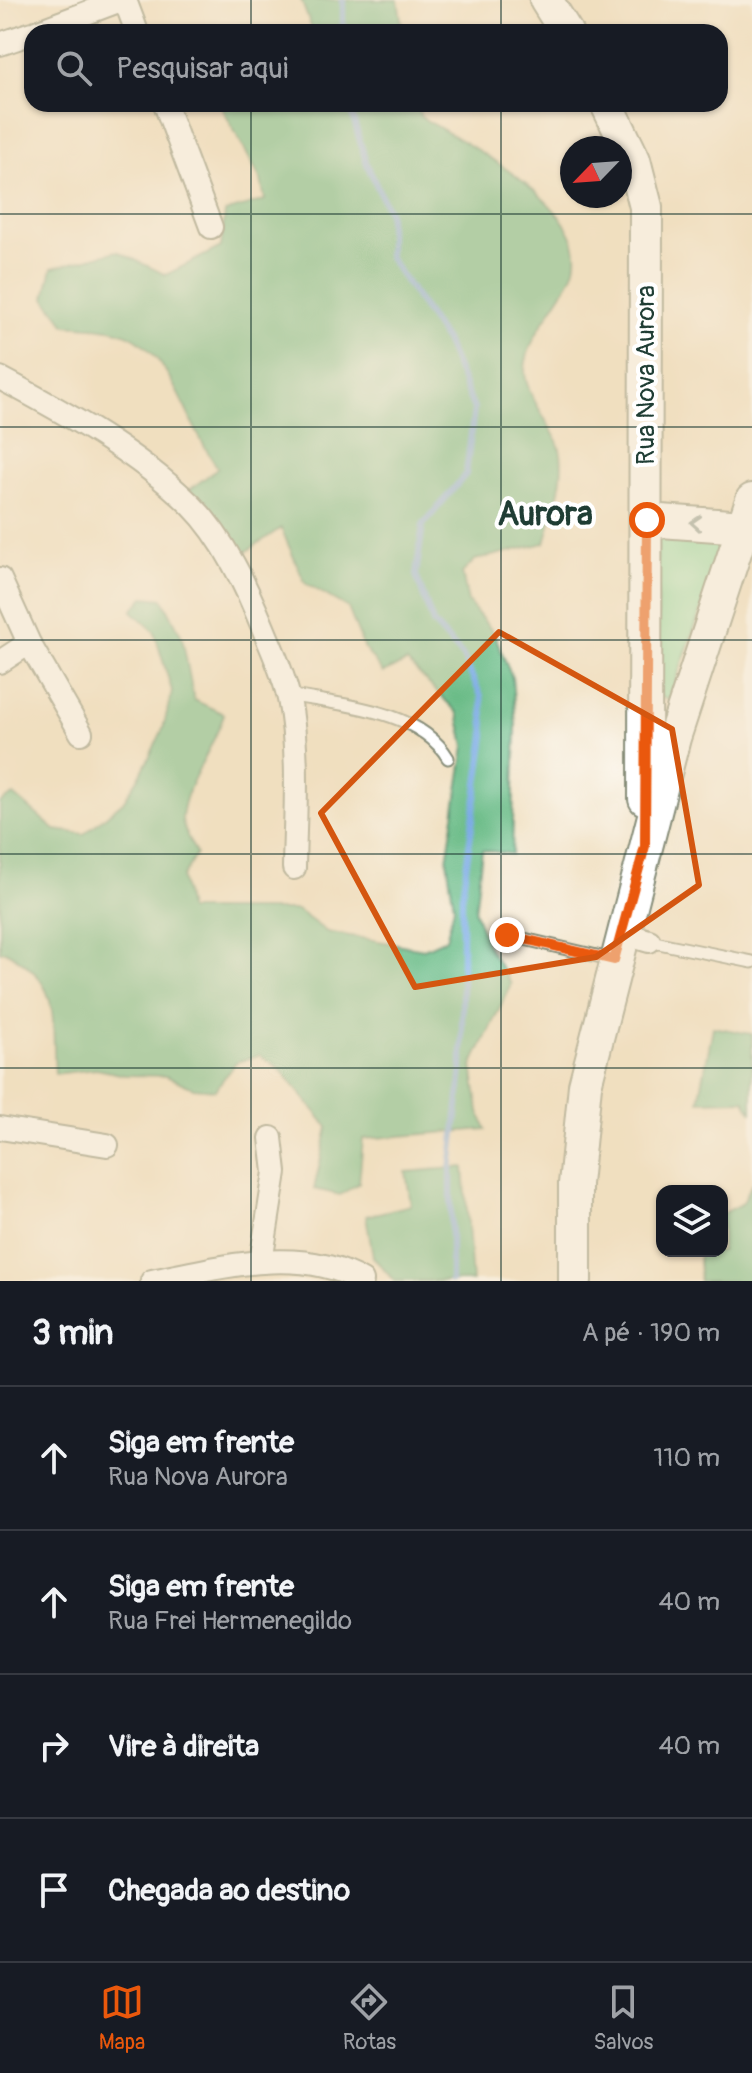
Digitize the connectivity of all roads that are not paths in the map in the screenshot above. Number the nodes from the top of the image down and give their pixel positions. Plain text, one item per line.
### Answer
1 (123, 0) edge
2 (546, 0) edge
3 (58, 24) edge
4 (134, 24) edge
5 (561, 24) edge
6 (24, 36) edge
7 (0, 44) edge
8 (168, 112) edge
9 (611, 112) edge
10 (211, 227) dead end
11 (0, 378) edge
12 (748, 514) edge
13 (647, 520) junction
14 (0, 579) edge
15 (29, 643) junction
16 (0, 662) edge
17 (288, 695) junction
18 (646, 717) junction
19 (81, 733) dead end
20 (674, 738) junction
21 (448, 758) dead end
22 (645, 846) junction
23 (294, 868) dead end
24 (507, 935) dead end
25 (628, 945) junction
26 (752, 962) edge
27 (0, 1128) edge
28 (271, 1138) dead end
29 (107, 1145) dead end
30 (261, 1262) junction
31 (152, 1281) edge
32 (362, 1281) edge
33 (575, 1281) edge

1 - 3 street
1 - 4 street
2 - 5 street
6 - 7 street
8 - 10 street
9 - 13 street, Rua Nova Aurora
11 - 17 street
12 -> 13 street
12 - 20 street
13 - 18 street, Rua Nova Aurora
14 - 15 street
15 - 16 street
15 - 19 street
17 - 21 lane
17 - 23 street
18 - 20 street
18 - 22 street, Rua Nova Aurora
20 - 22 street
22 - 25 street
24 - 25 lane
25 - 26 lane
25 - 33 street
27 - 29 street
28 - 30 street
30 - 31 street
30 - 32 street

